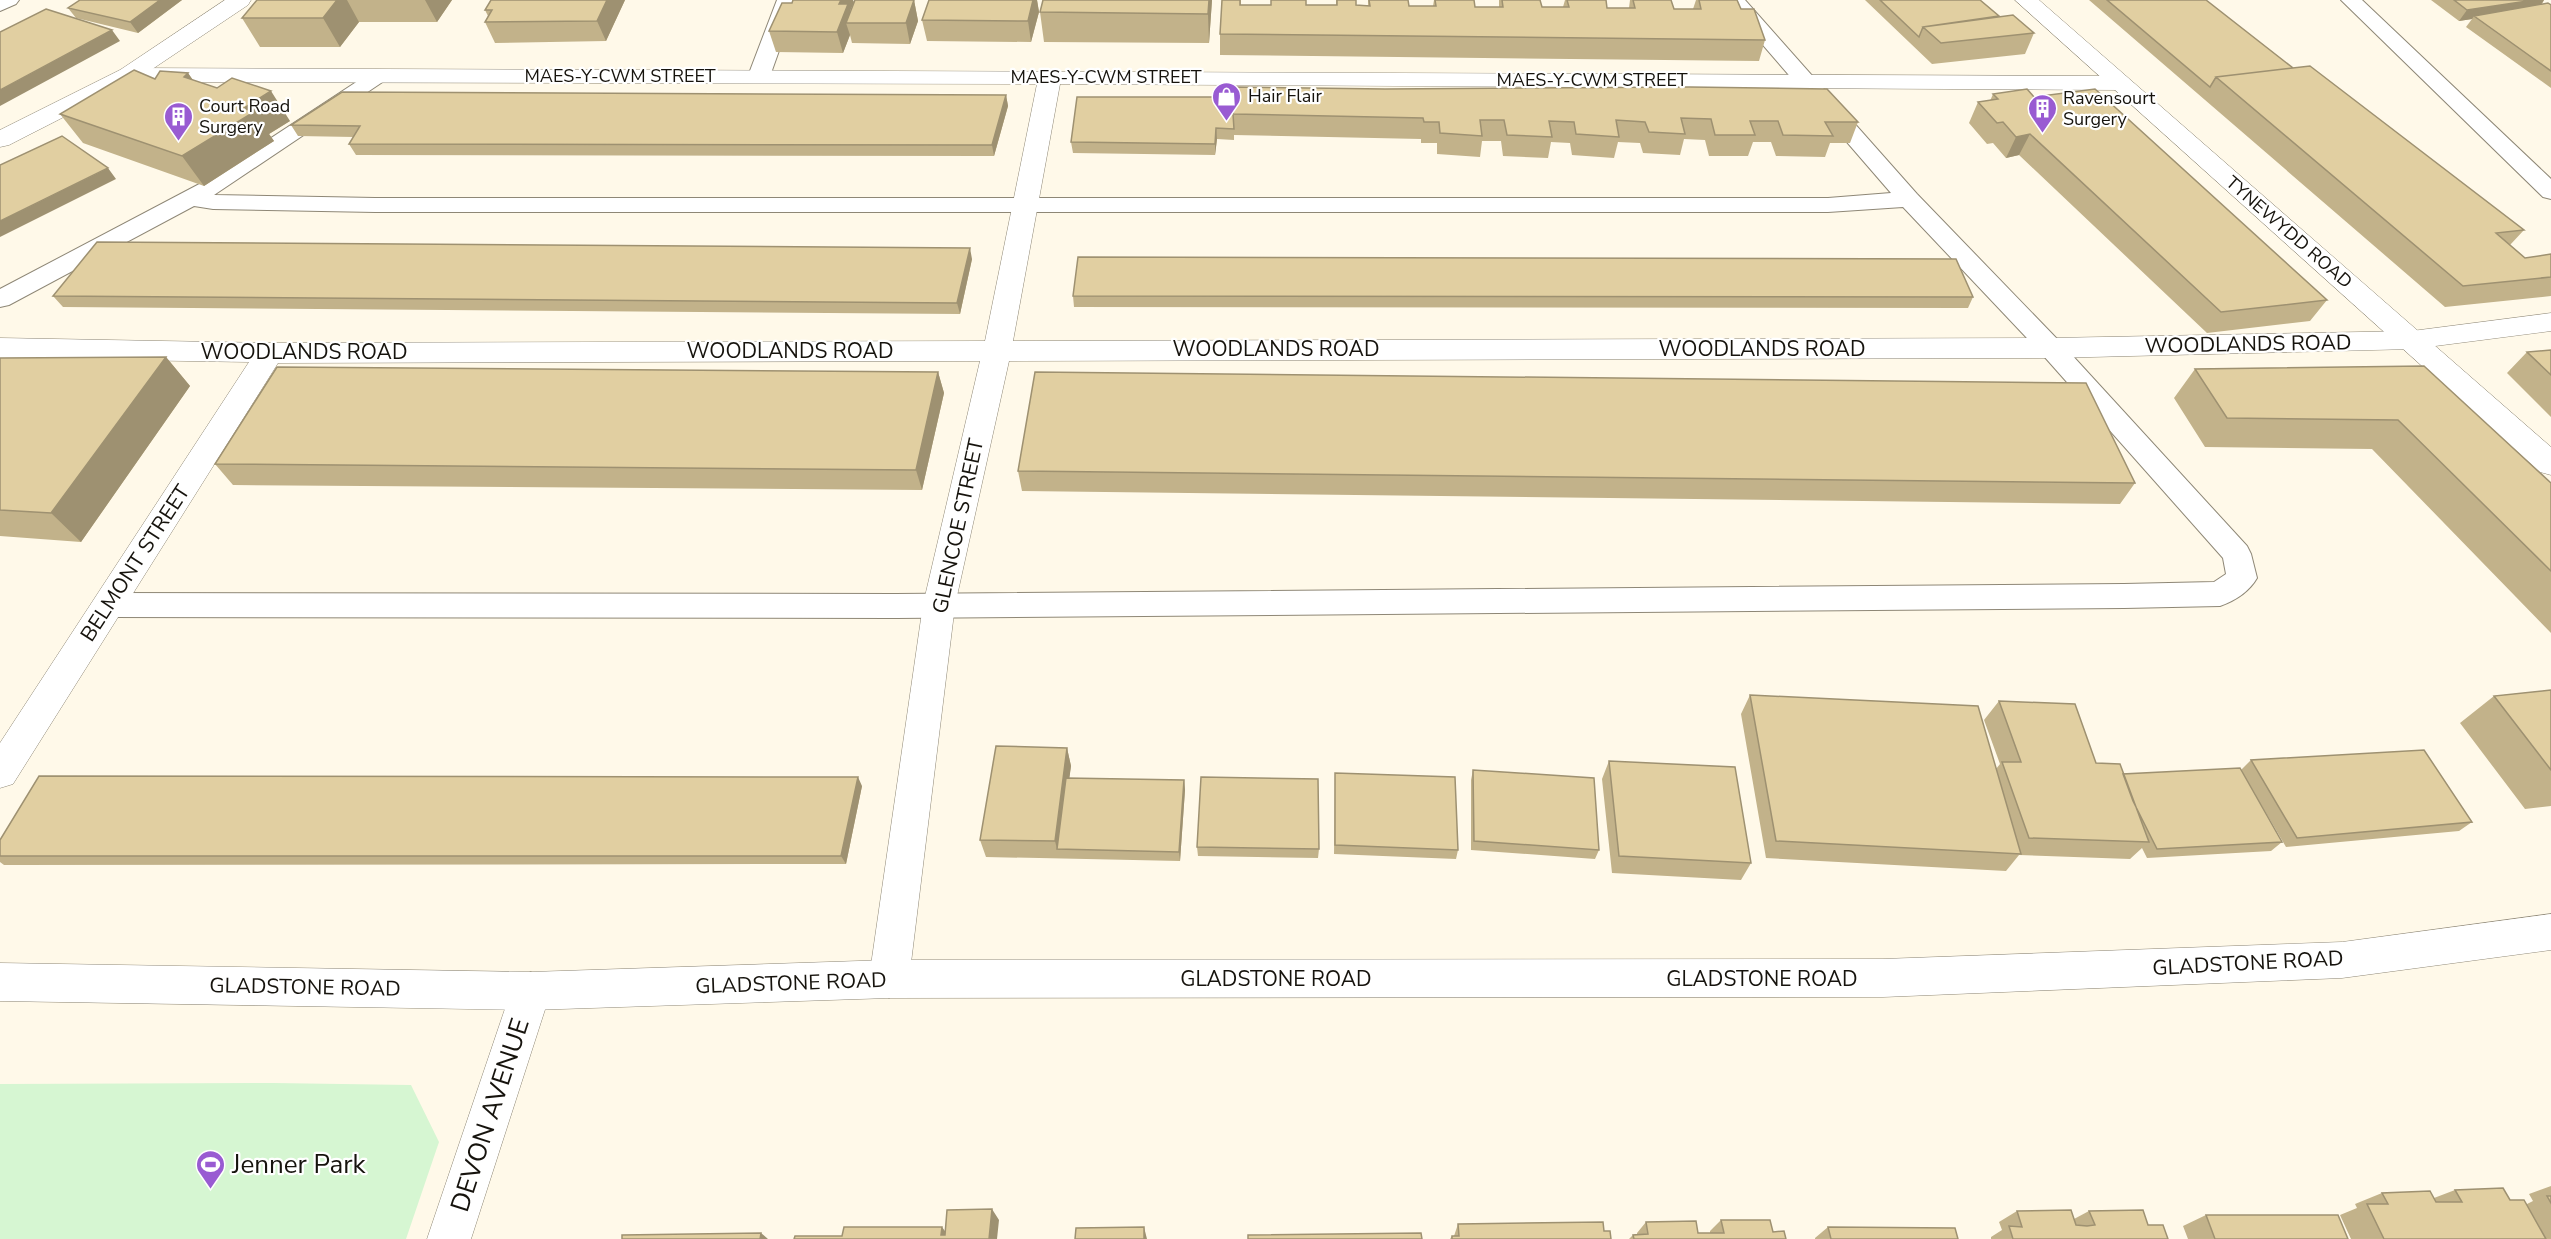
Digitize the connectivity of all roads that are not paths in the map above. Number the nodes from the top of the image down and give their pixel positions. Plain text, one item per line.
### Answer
1 (9, 0) edge
2 (240, 0) edge
3 (787, 0) edge
4 (1734, 0) edge
5 (2025, 0) edge
6 (2351, 0) edge
7 (0, 5) edge
8 (128, 75) junction
9 (759, 76) junction
10 (377, 77) junction
11 (1050, 77) junction
12 (1804, 81) junction
13 (2120, 83) junction
14 (0, 140) edge
15 (2551, 192) edge
16 (192, 198) junction
17 (1909, 199) junction
18 (1024, 205) junction
19 (0, 299) edge
20 (2551, 322) edge
21 (2412, 340) junction
22 (0, 348) edge
23 (2051, 348) junction
24 (997, 350) junction
25 (270, 352) junction
26 (2551, 464) edge
27 (108, 605) junction
28 (939, 605) junction
29 (0, 773) edge
30 (2551, 932) edge
31 (889, 980) junction
32 (0, 982) edge
33 (531, 991) junction
34 (448, 1239) edge

1 - 7 lane
2 - 8 street
3 - 9 lane
4 - 12 lane
5 - 13 street, TYNEWYDD ROAD
6 - 15 lane
8 - 10 street, MAES-Y-CWM STREET
8 - 14 street
9 - 10 street, MAES-Y-CWM STREET
9 - 11 street, MAES-Y-CWM STREET
10 - 16 lane
11 - 12 street, MAES-Y-CWM STREET
11 - 18 street, GLENCOE STREET
12 - 13 street, MAES-Y-CWM STREET
12 - 17 lane
13 - 21 street, TYNEWYDD ROAD
16 - 18 lane
16 - 19 lane
17 - 18 lane
17 - 23 lane
18 - 24 street, GLENCOE STREET
20 - 21 street, WOODLANDS ROAD
21 - 23 street, WOODLANDS ROAD
21 - 26 street, TYNEWYDD ROAD
22 - 25 street, WOODLANDS ROAD
23 - 24 street, WOODLANDS ROAD
23 - 28 lane
24 - 25 street, WOODLANDS ROAD
24 - 28 street, GLENCOE STREET
25 - 27 street, BELMONT STREET
27 - 28 lane
27 - 29 street, BELMONT STREET
28 - 31 street, GLENCOE STREET
30 - 31 street, GLADSTONE ROAD
31 - 33 street, GLADSTONE ROAD
32 - 33 street, GLADSTONE ROAD
33 - 34 street, DEVON AVENUE

